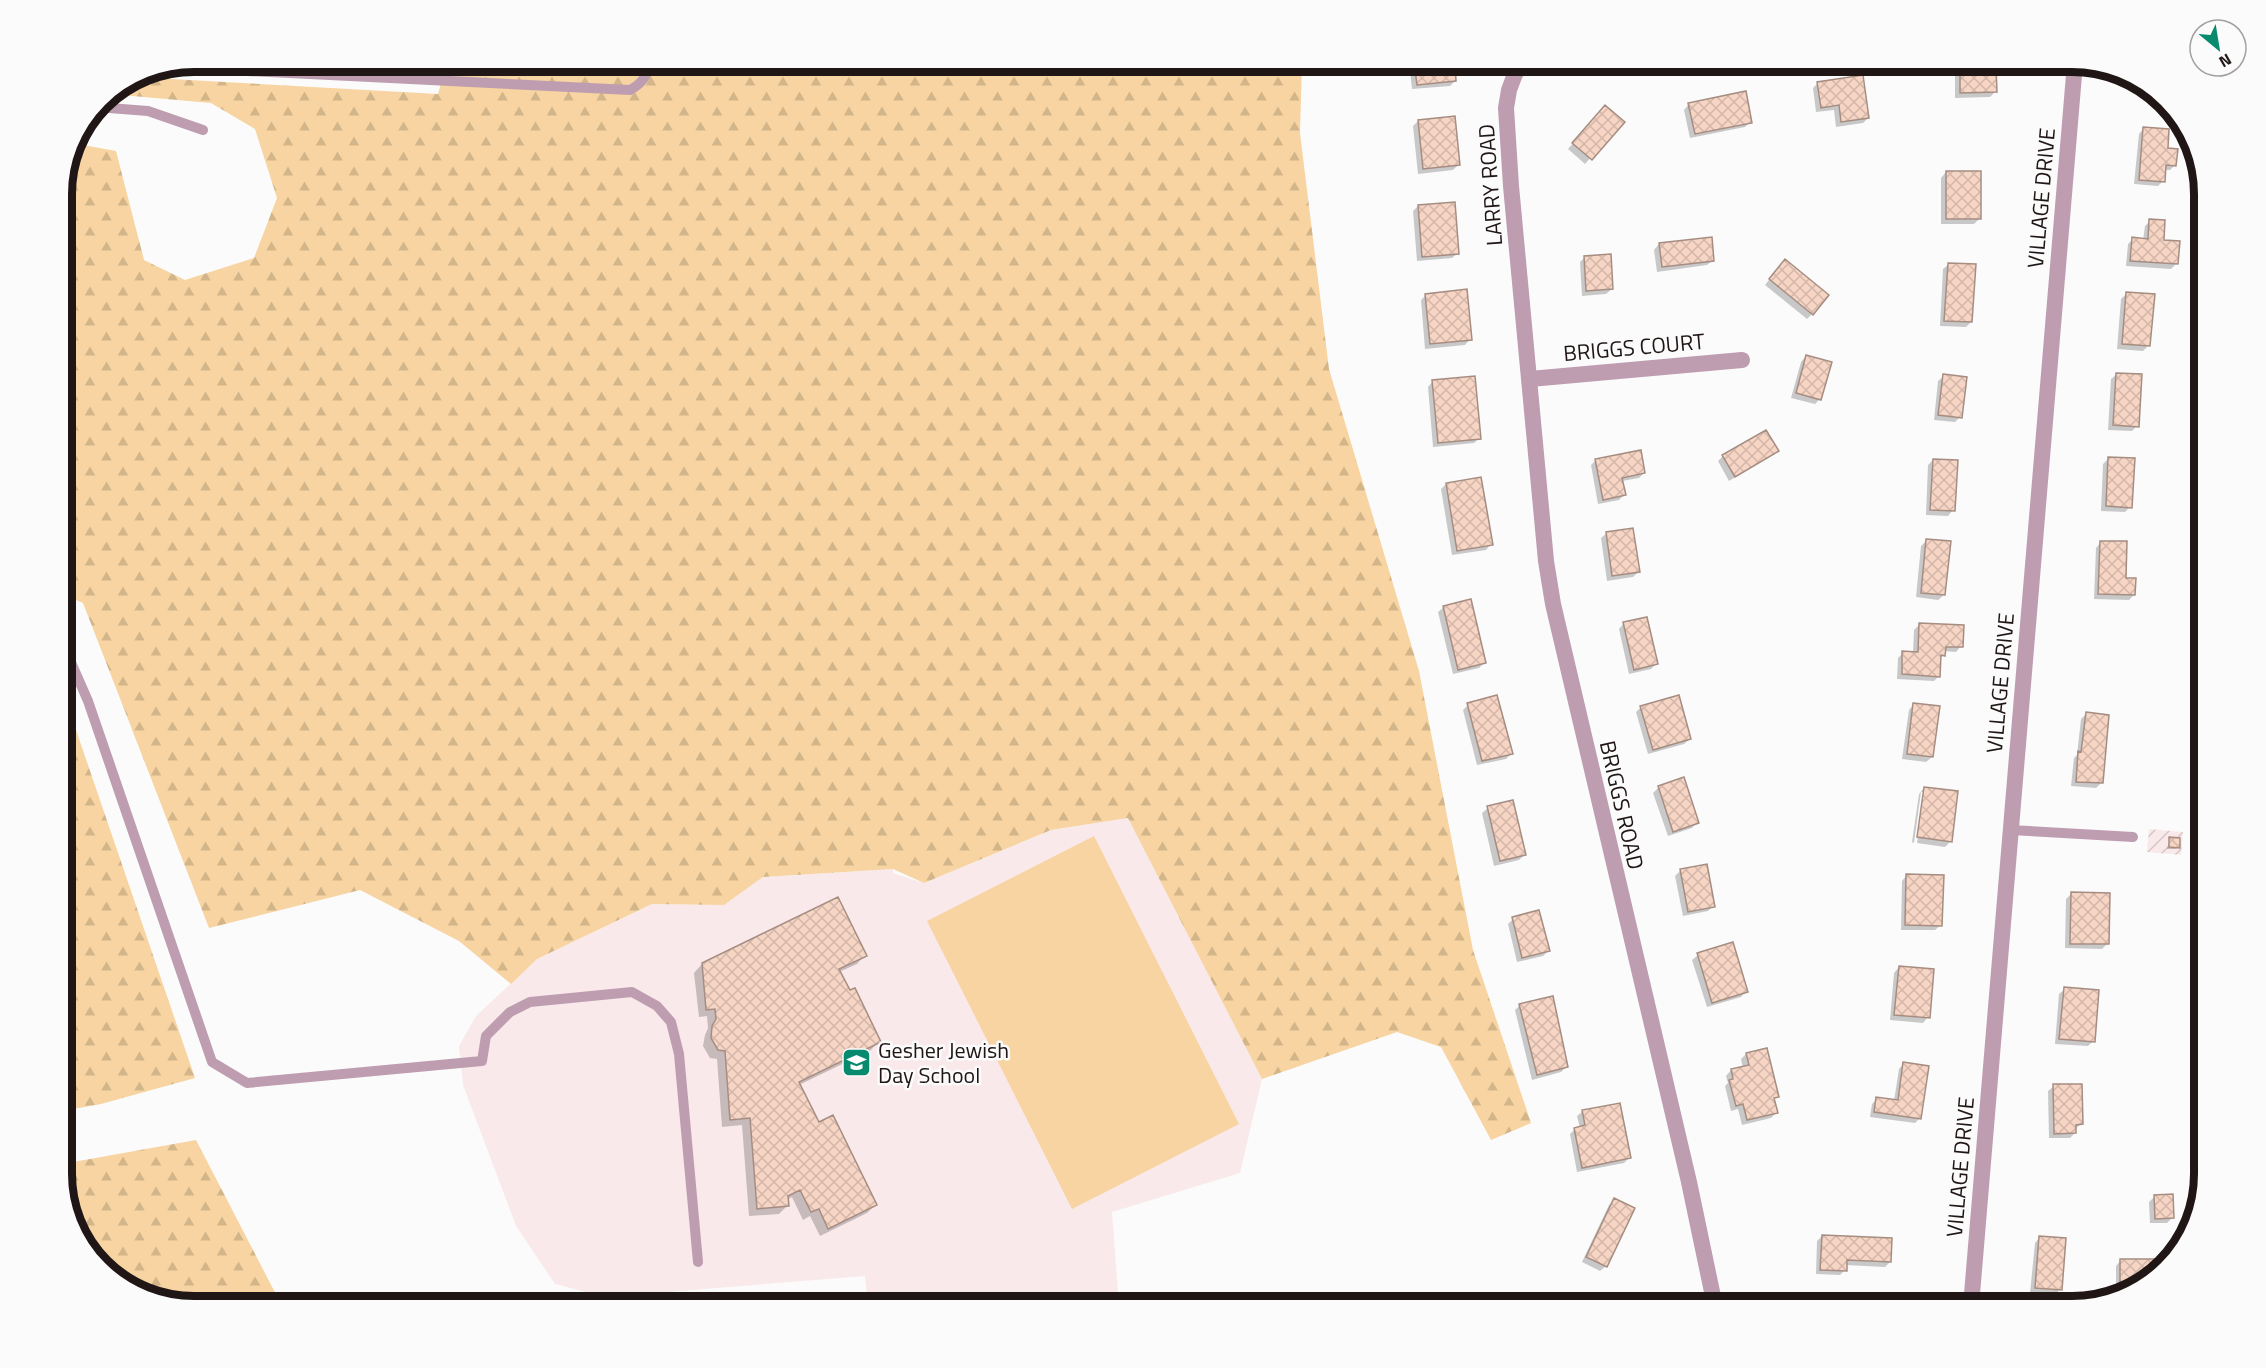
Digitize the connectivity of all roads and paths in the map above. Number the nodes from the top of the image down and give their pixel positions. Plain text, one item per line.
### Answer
1 (268, 72) edge
2 (648, 72) edge
3 (1516, 72) edge
4 (2074, 72) edge
5 (108, 108) edge
6 (203, 130) dead end
7 (1523, 308) joint
8 (1742, 360) dead end
9 (1530, 379) junction
10 (72, 665) edge
11 (2010, 830) junction
12 (2133, 837) dead end
13 (698, 1262) dead end
14 (1713, 1296) edge
15 (1972, 1296) edge

1 - 2 lane
3 - 7 street, LARRY ROAD
4 - 11 street, VILLAGE DRIVE
5 - 6 lane
7 - 9 street, BRIGGS ROAD
8 - 9 street, BRIGGS COURT
9 - 14 street, BRIGGS ROAD
10 - 13 lane
11 - 12 lane
11 - 15 street, VILLAGE DRIVE

